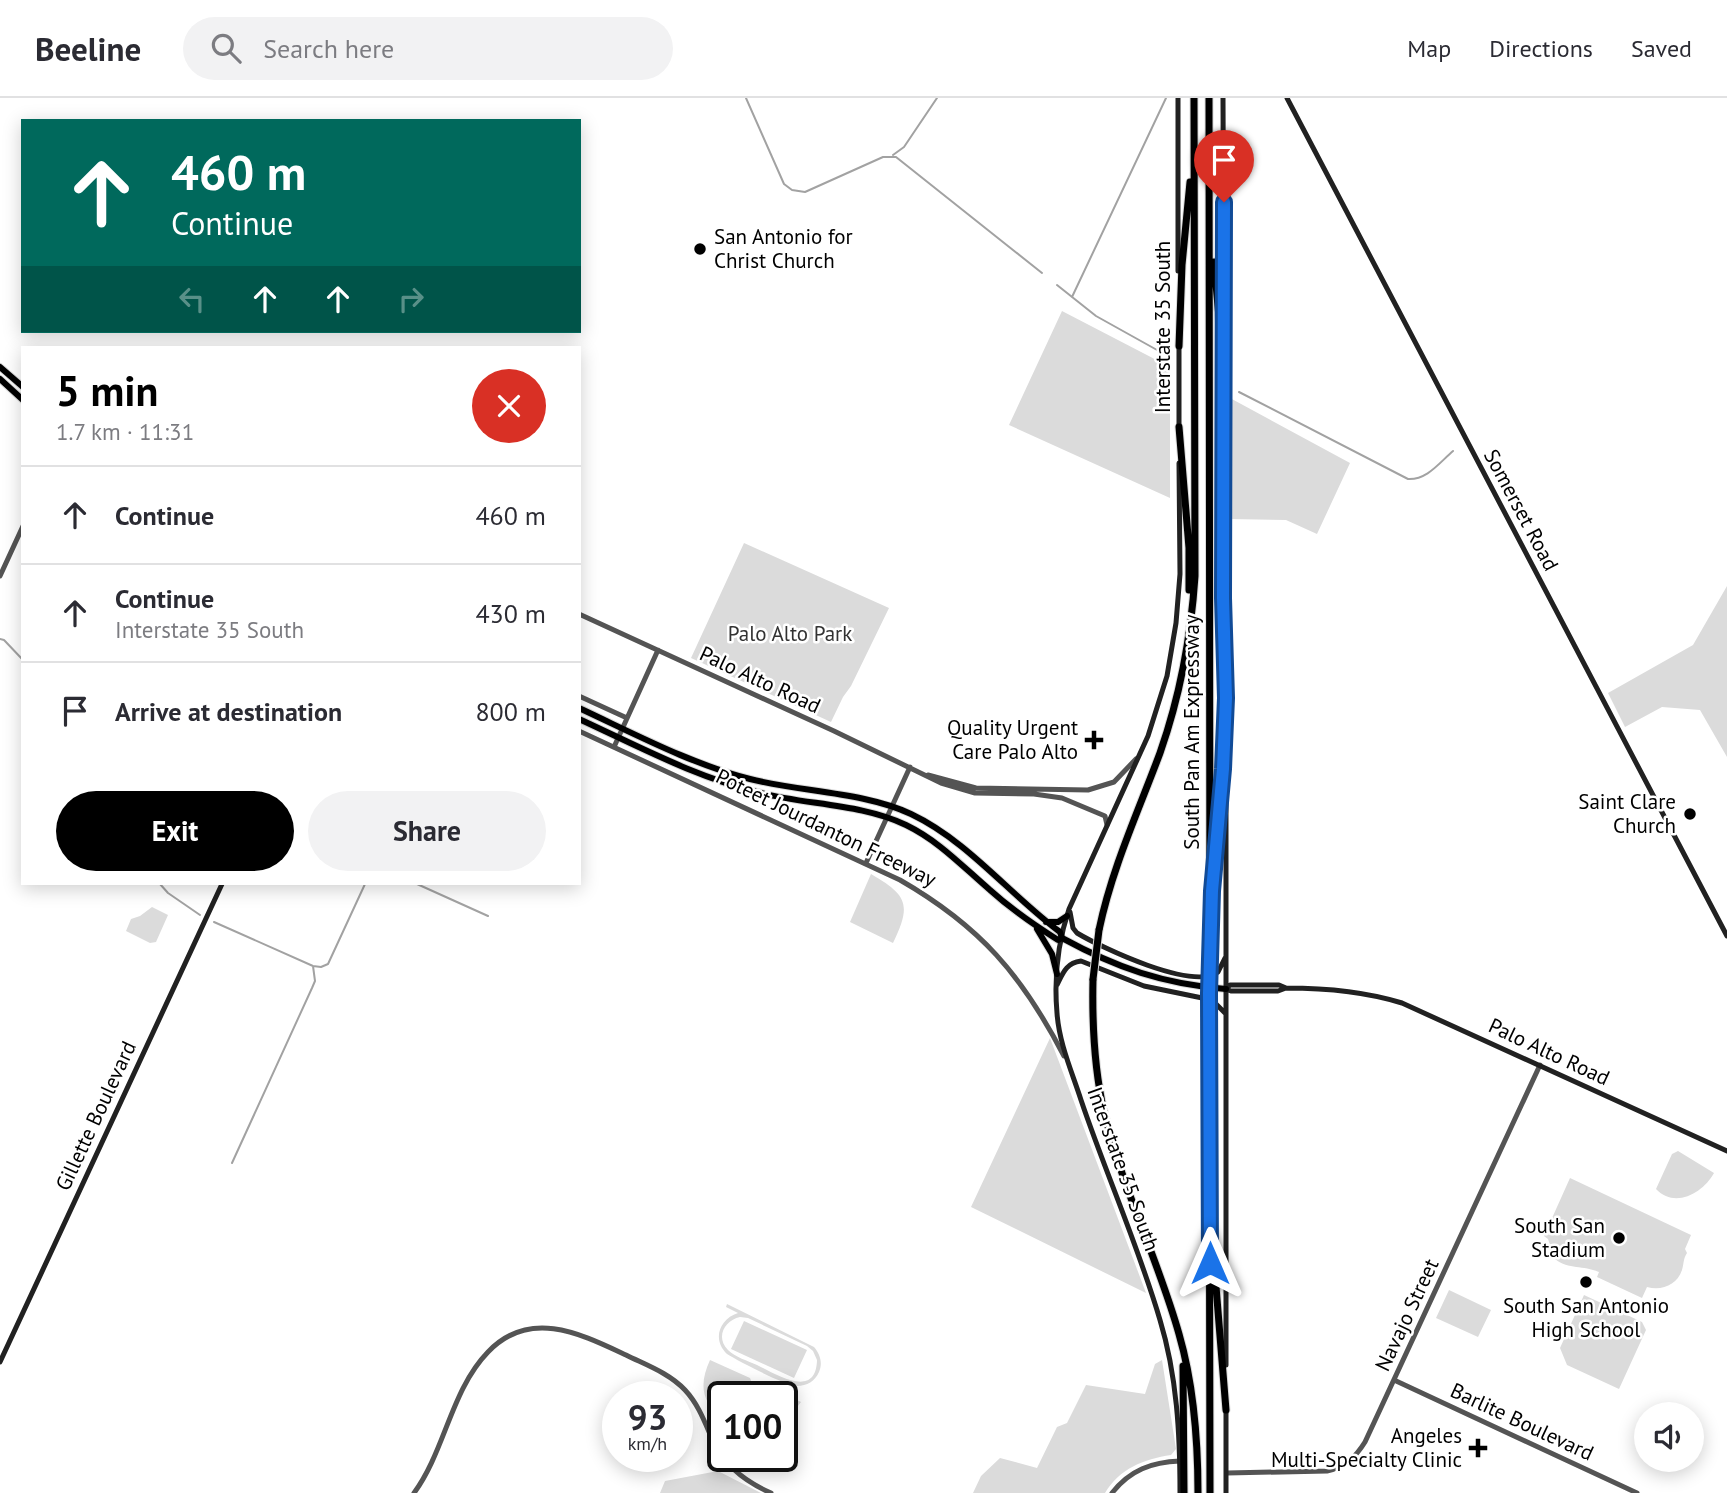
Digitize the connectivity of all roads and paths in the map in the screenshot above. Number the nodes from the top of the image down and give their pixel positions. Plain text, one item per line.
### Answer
1 (1178, 98) edge
2 (1194, 98) edge
3 (1209, 98) edge
4 (1223, 98) edge
5 (1287, 98) edge
6 (1194, 146) junction
7 (1210, 197) junction
8 (1179, 346) junction
9 (0, 367) edge
10 (1224, 373) junction
11 (0, 379) edge
12 (21, 385) edge
13 (21, 398) edge
14 (1179, 427) junction
15 (21, 530) edge
16 (0, 576) edge
17 (581, 615) edge
18 (658, 650) junction
19 (1184, 667) junction
20 (581, 697) edge
21 (1225, 702) junction
22 (581, 709) edge
23 (627, 718) junction
24 (581, 720) edge
25 (622, 728) junction
26 (581, 732) edge
27 (618, 737) junction
28 (614, 747) junction
29 (1139, 754) junction
30 (910, 767) junction
31 (928, 775) junction
32 (892, 807) junction
33 (887, 817) junction
34 (1107, 825) junction
35 (866, 863) junction
36 (222, 885) edge
37 (1068, 912) junction
38 (1046, 922) junction
39 (1036, 927) junction
40 (1727, 936) edge
41 (1062, 938) junction
42 (1226, 953) junction
43 (1227, 970) junction
44 (1057, 974) junction
45 (1210, 975) junction
46 (1056, 988) junction
47 (1240, 988) junction
48 (1226, 989) junction
49 (1355, 992) joint
50 (1225, 1010) junction
51 (1540, 1065) junction
52 (1070, 1068) junction
53 (1727, 1151) edge
54 (1210, 1237) junction
55 (1177, 1328) junction
56 (0, 1363) edge
57 (1394, 1380) junction
58 (1226, 1410) junction
59 (1180, 1461) junction
60 (1227, 1473) junction
61 (414, 1493) edge
62 (771, 1493) edge
63 (1112, 1493) edge
64 (1182, 1493) edge
65 (1198, 1493) edge
66 (1210, 1493) edge
67 (1226, 1493) edge
68 (1637, 1493) edge

1 - 8 main road, Interstate 35 South
2 - 6 highway, South Pan Am Expressway
3 - 7 highway, South Pan Am Expressway
4 - 10 main road
5 - 40 main road, Somerset Road
6 - 8 highway
6 - 19 highway, South Pan Am Expressway
7 - 10 highway
7 - 45 highway, South Pan Am Expressway
8 - 14 main road, Interstate 35 South
9 - 12 main road
10 - 21 main road
11 - 13 main road
14 - 19 highway
14 - 29 main road, Interstate 35 South
15 - 16 street
17 - 18 street, Palo Alto Road
18 - 23 street
18 - 30 street, Palo Alto Road
19 - 55 highway, South Pan Am Expressway, bridge
20 - 23 street
21 - 42 main road
21 - 45 highway
22 - 25 main road, Poteet Jourdanton Freeway
23 - 25 street
24 - 27 main road, Poteet Jourdanton Freeway
25 - 27 street
25 - 32 main road, Poteet Jourdanton Freeway
26 - 28 street, Poteet Jourdanton Freeway
27 - 28 street
27 - 33 main road, Poteet Jourdanton Freeway
28 - 35 street, Poteet Jourdanton Freeway
29 - 31 street, Palo Alto Road
29 - 34 main road, Interstate 35 South
30 - 31 street, Palo Alto Road
30 - 32 street
31 - 34 street, Palo Alto Road
32 - 33 street
32 - 38 main road, Poteet Jourdanton Freeway
33 - 35 street
33 - 39 main road, Poteet Jourdanton Freeway
34 - 37 main road, Interstate 35 South
35 - 52 street, Poteet Jourdanton Freeway
36 - 56 main road, Gillette Boulevard
37 - 38 main road
37 - 41 main road, Interstate 35 South
37 - 42 main road
38 - 41 main road, Poteet Jourdanton Freeway
39 - 41 main road, Poteet Jourdanton Freeway
39 - 44 main road
41 - 44 main road, Interstate 35 South
41 - 48 main road, Poteet Jourdanton Freeway
42 - 43 main road
43 - 47 main road
43 - 48 main road
44 - 46 main road, Interstate 35 South
45 - 54 highway, South Pan Am Expressway, bridge
46 - 50 main road
46 - 52 main road, Interstate 35 South
47 - 48 main road, Poteet Jourdanton Freeway
47 - 49 main road, Poteet Jourdanton Freeway
47 - 50 main road
48 - 50 main road
49 - 51 main road, Palo Alto Road
50 - 58 main road
51 - 53 main road, Palo Alto Road
51 - 57 street, Navajo Street
52 - 59 main road, Interstate 35 South
54 - 58 highway
54 - 66 highway, South Pan Am Expressway
55 - 64 highway
55 - 65 highway
57 - 60 street, Navajo Street
57 - 68 street, Barlite Boulevard
58 - 60 main road
59 - 63 street
59 - 64 main road, Interstate 35 South
60 - 67 main road
61 - 62 street

